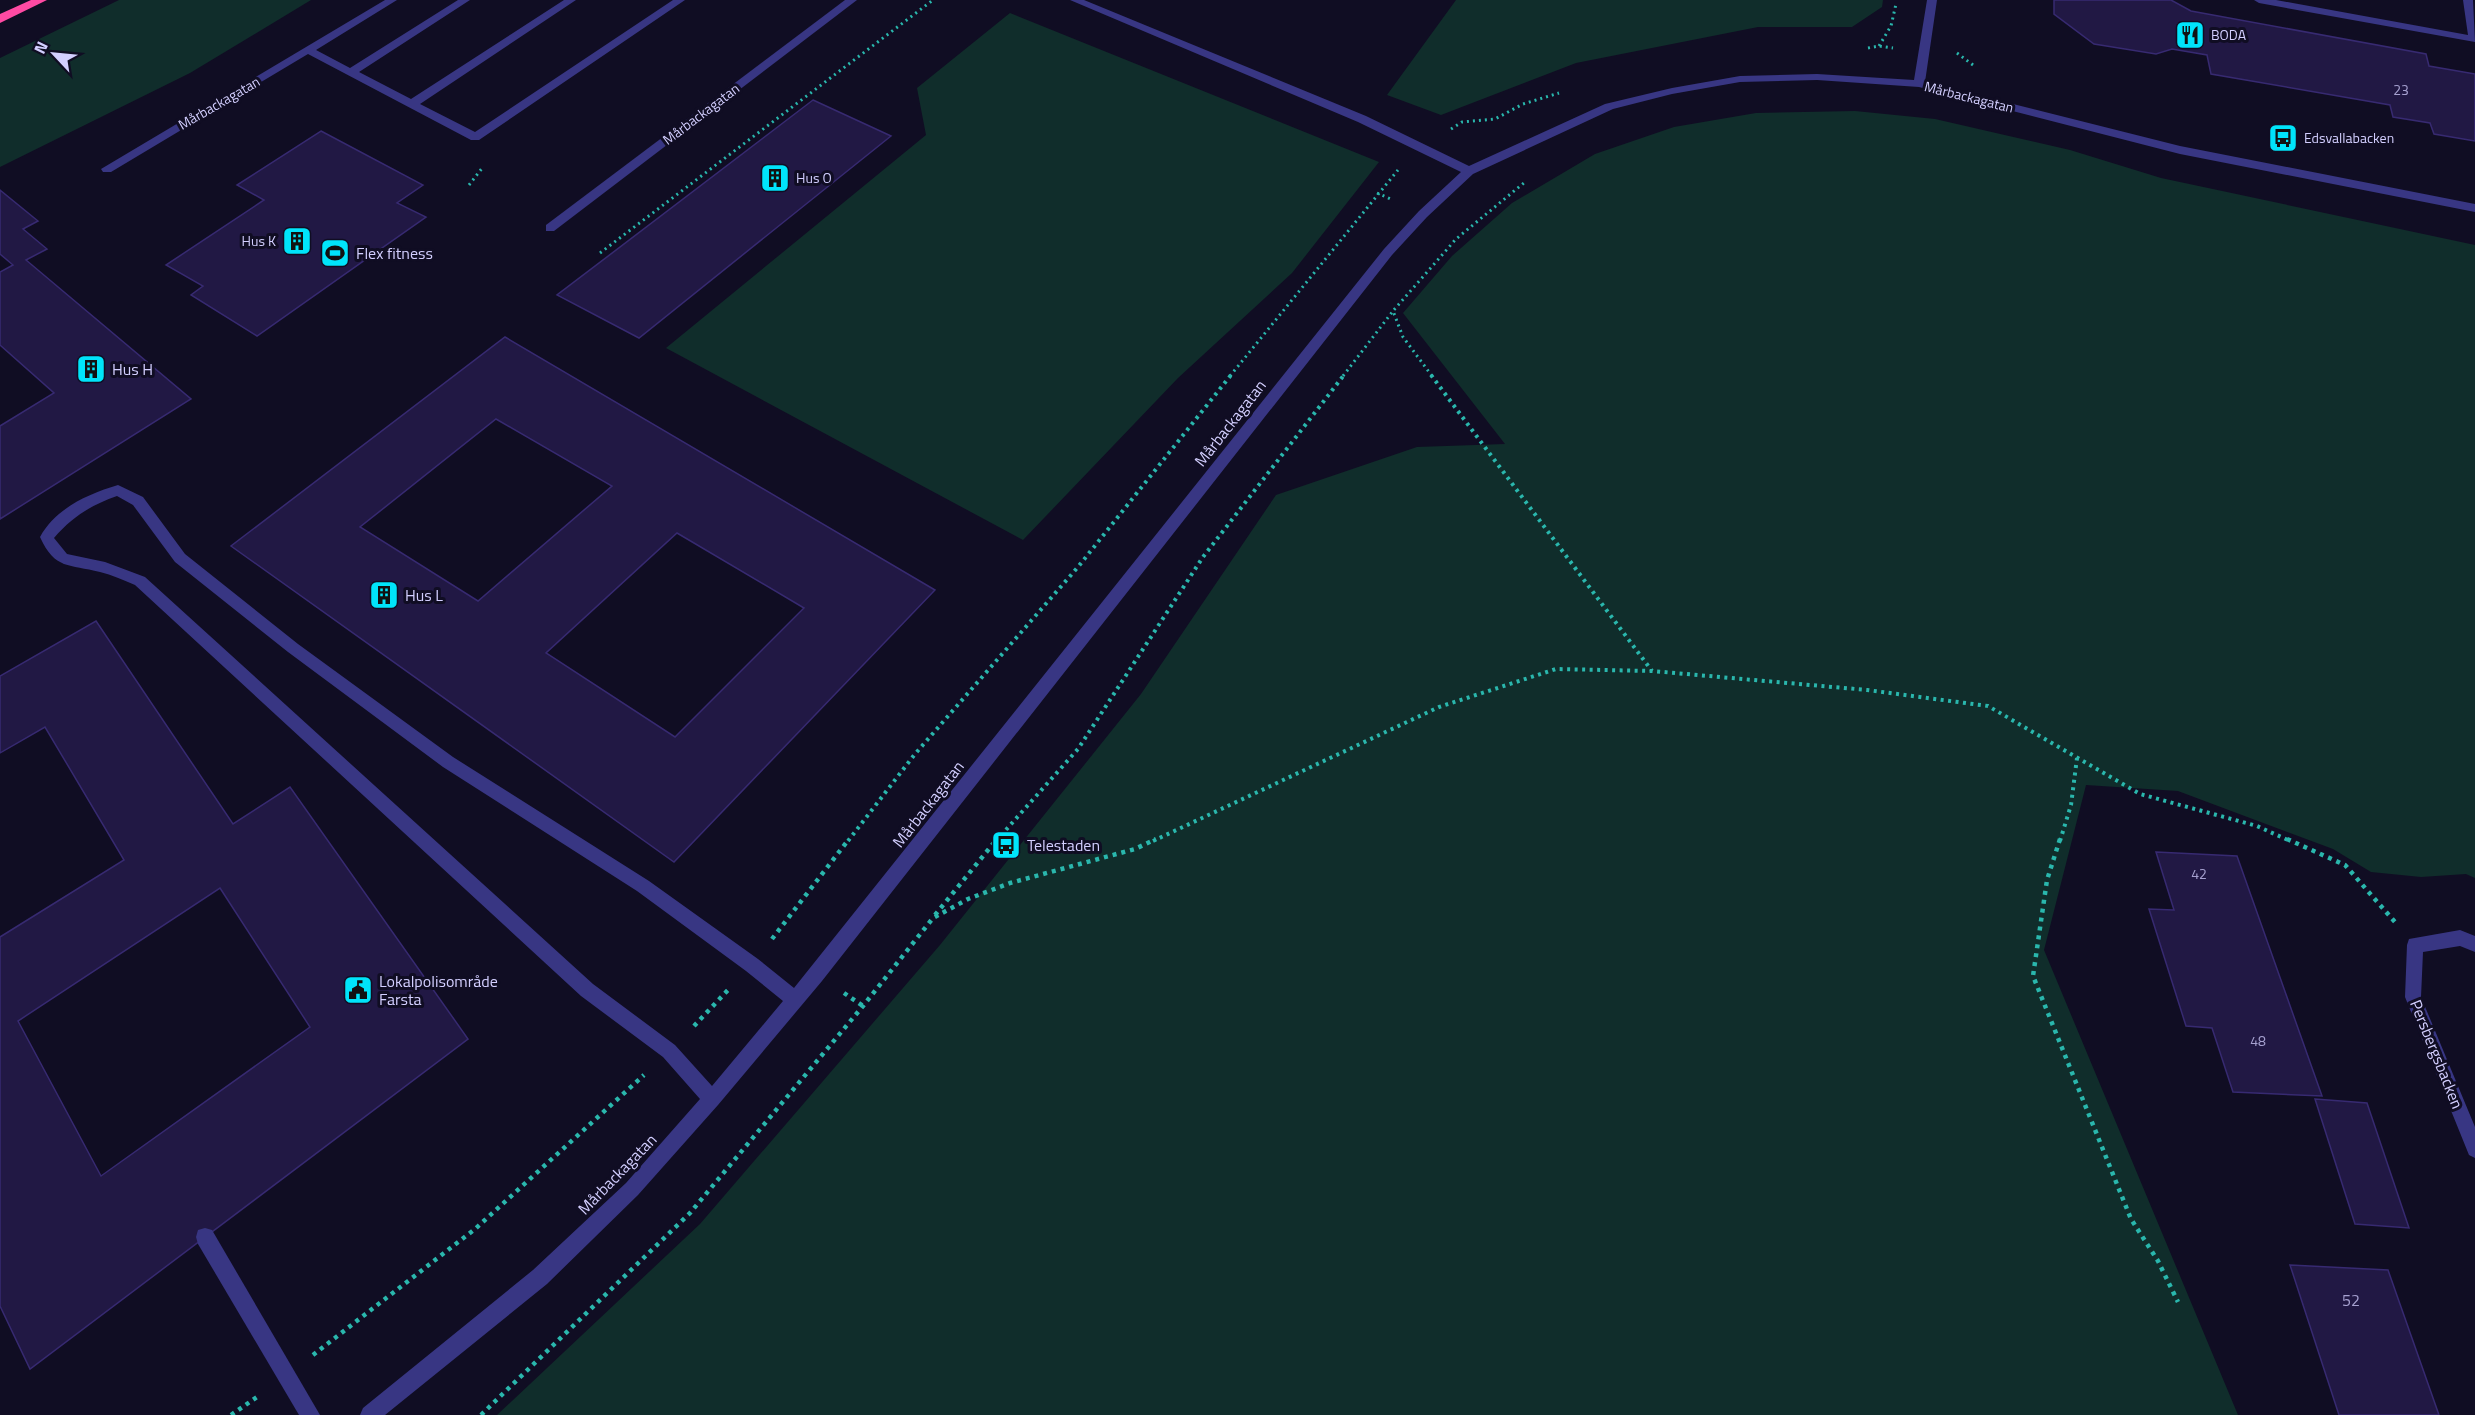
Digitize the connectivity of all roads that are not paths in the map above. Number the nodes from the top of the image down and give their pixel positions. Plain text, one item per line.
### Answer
1 (41, 0) edge
2 (392, 0) edge
3 (465, 0) edge
4 (571, 0) edge
5 (680, 0) edge
6 (852, 0) edge
7 (1074, 0) edge
8 (1932, 0) edge
9 (2259, 0) edge
10 (2468, 0) edge
11 (0, 19) edge
12 (2474, 39) edge
13 (308, 50) junction
14 (351, 72) junction
15 (1919, 84) junction
16 (411, 104) junction
17 (106, 169) dead end
18 (1469, 171) junction
19 (2475, 208) edge
20 (550, 228) dead end
21 (2475, 944) edge
22 (795, 1000) junction
23 (712, 1099) junction
24 (2475, 1149) edge
25 (205, 1237) dead end
26 (310, 1415) edge
27 (369, 1415) edge

1 - 11 highway
2 - 13 street, Mårbackagatan
3 - 14 street
4 - 16 street
5 - 16 street
6 - 20 street, Mårbackagatan
7 - 18 street
8 - 15 street
9 - 12 street
10 - 12 street
13 - 14 street
13 - 17 street, Mårbackagatan
14 - 16 street
15 - 18 street, Mårbackagatan
15 - 19 street, Mårbackagatan
18 - 22 street, Mårbackagatan
21 - 24 street, Persbergsbacken
22 - 23 street, Mårbackagatan
22 - 23 street
23 - 27 street, Mårbackagatan
25 - 26 street

